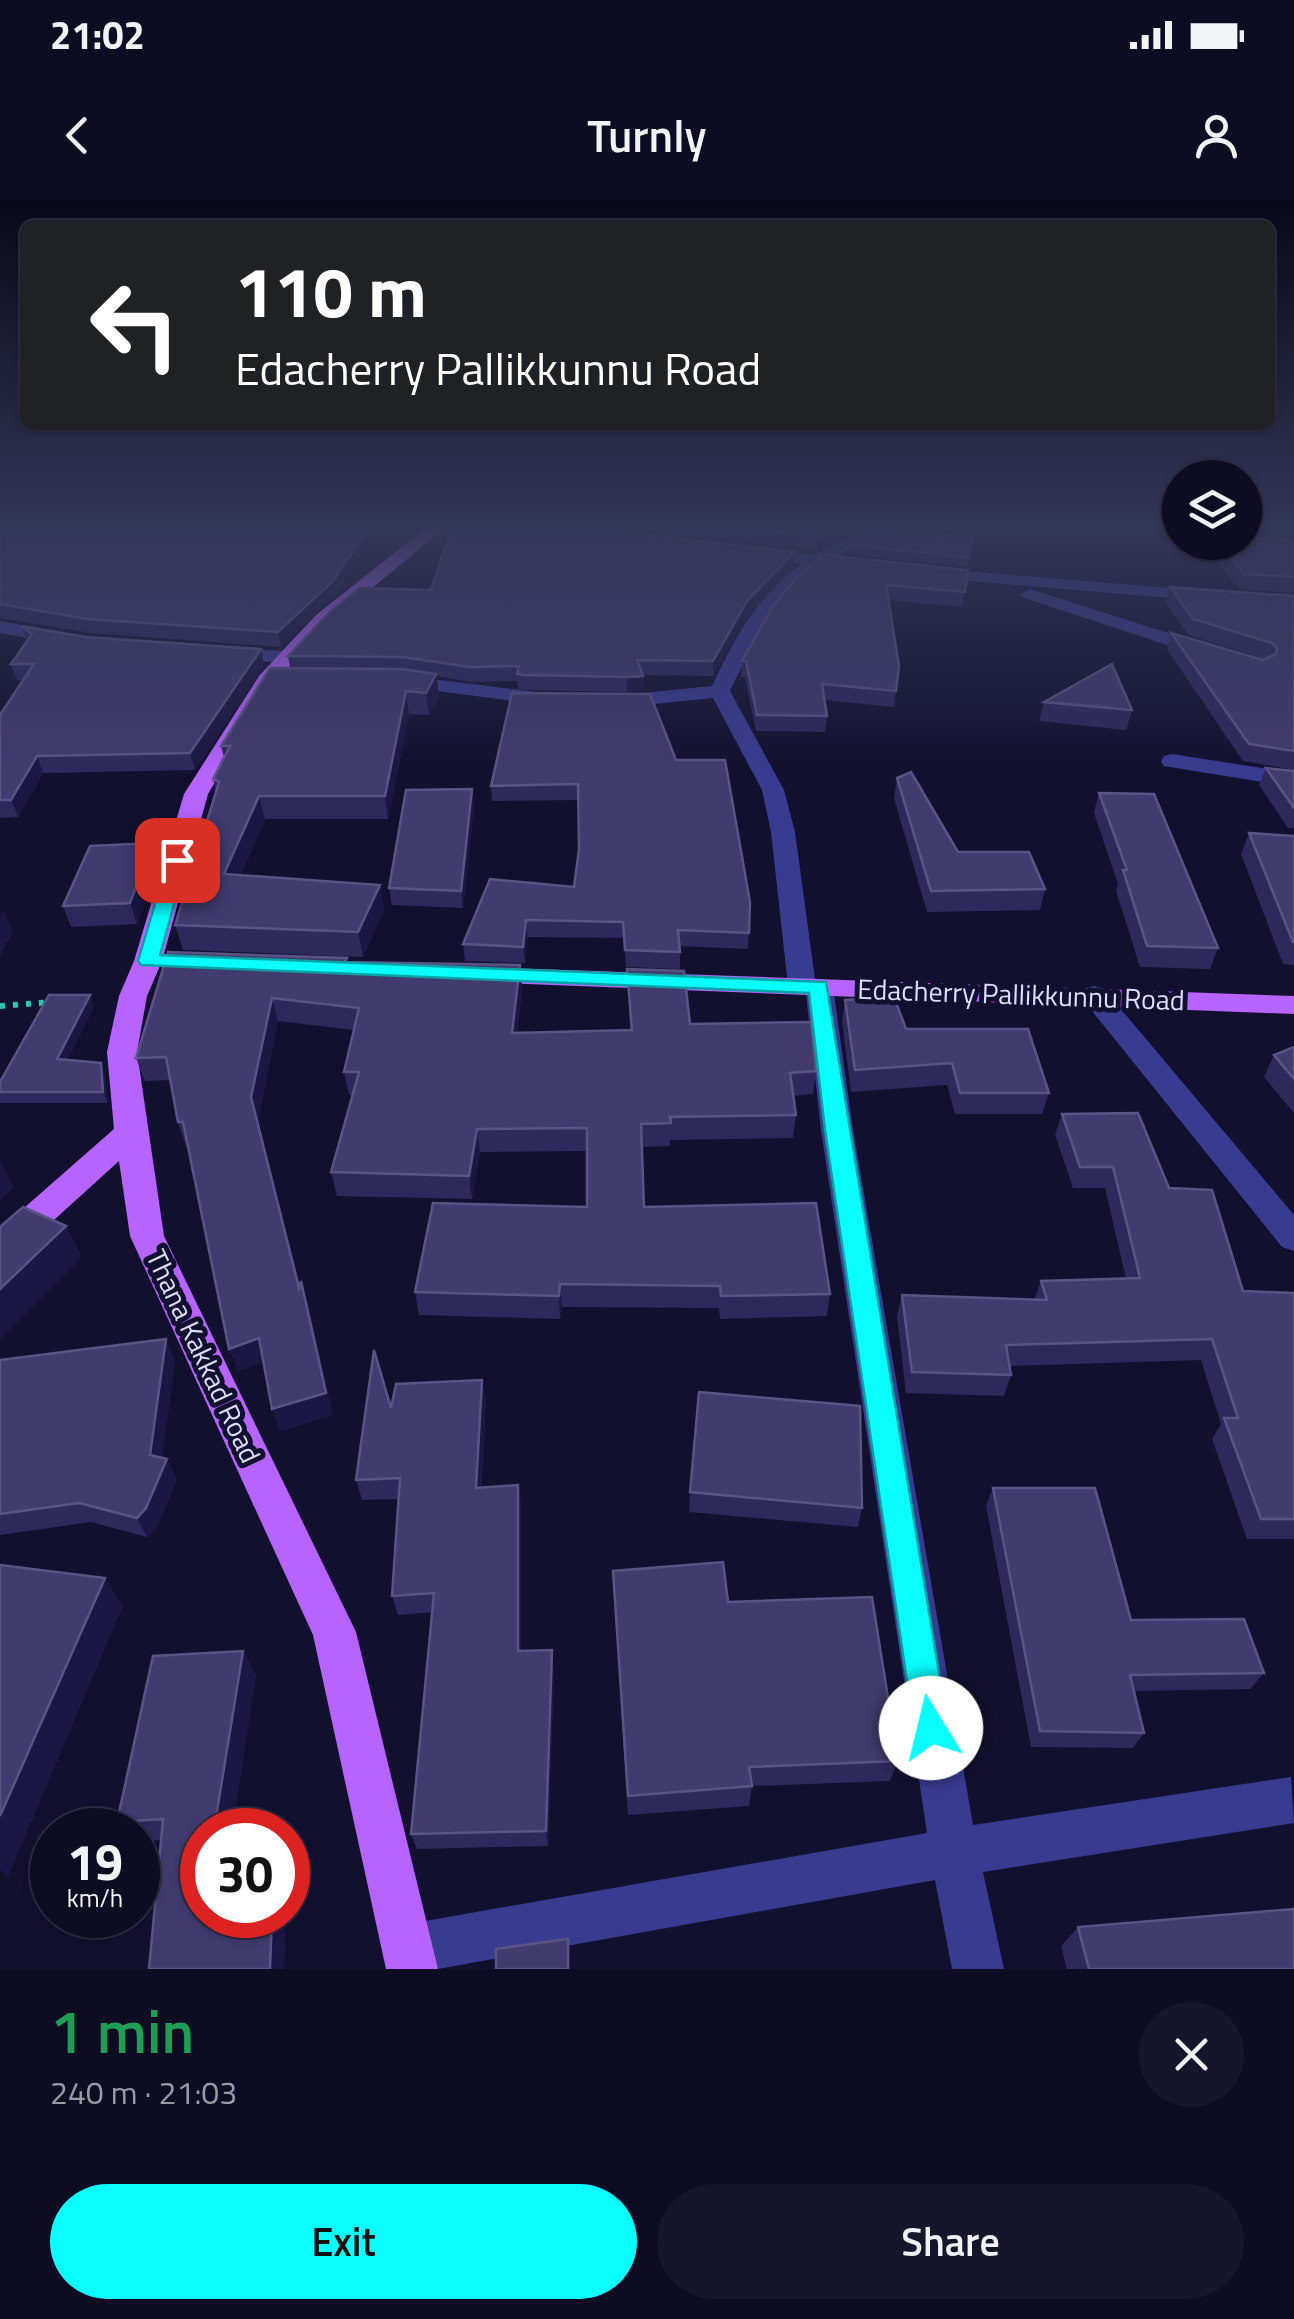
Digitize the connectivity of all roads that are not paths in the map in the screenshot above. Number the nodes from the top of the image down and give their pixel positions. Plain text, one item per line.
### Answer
1 (335, 610) edge
2 (766, 610) edge
3 (1080, 610) edge
4 (4, 633) edge
5 (91, 643) edge
6 (201, 652) edge
7 (1222, 656) edge
8 (280, 672) junction
9 (386, 680) edge
10 (720, 691) junction
11 (1172, 761) dead end
12 (1294, 780) edge
13 (148, 961) junction
14 (184, 962) edge
15 (451, 975) edge
16 (811, 986) junction
17 (1094, 995) junction
18 (1294, 1005) edge
19 (130, 1133) junction
20 (1294, 1238) edge
21 (0, 1249) edge
22 (1291, 1802) dead end
23 (954, 1852) junction
24 (410, 1959) edge
25 (978, 1969) edge

1 - 8 main road, Thana Kakkad Road
2 - 10 street
3 - 7 street
4 - 5 street
6 - 8 street
8 - 13 main road, Thana Kakkad Road
9 - 10 street
10 - 16 street
11 - 12 street
13 - 14 main road
13 - 19 main road, Thana Kakkad Road
15 - 16 main road, Edacherry Pallikkunnu Road
16 - 17 main road, Edacherry Pallikkunnu Road
16 - 23 street
17 - 18 main road, Edacherry Pallikkunnu Road
17 - 20 street
19 - 21 main road
19 - 24 main road, Thana Kakkad Road
22 - 23 street
23 - 24 street
23 - 25 street

